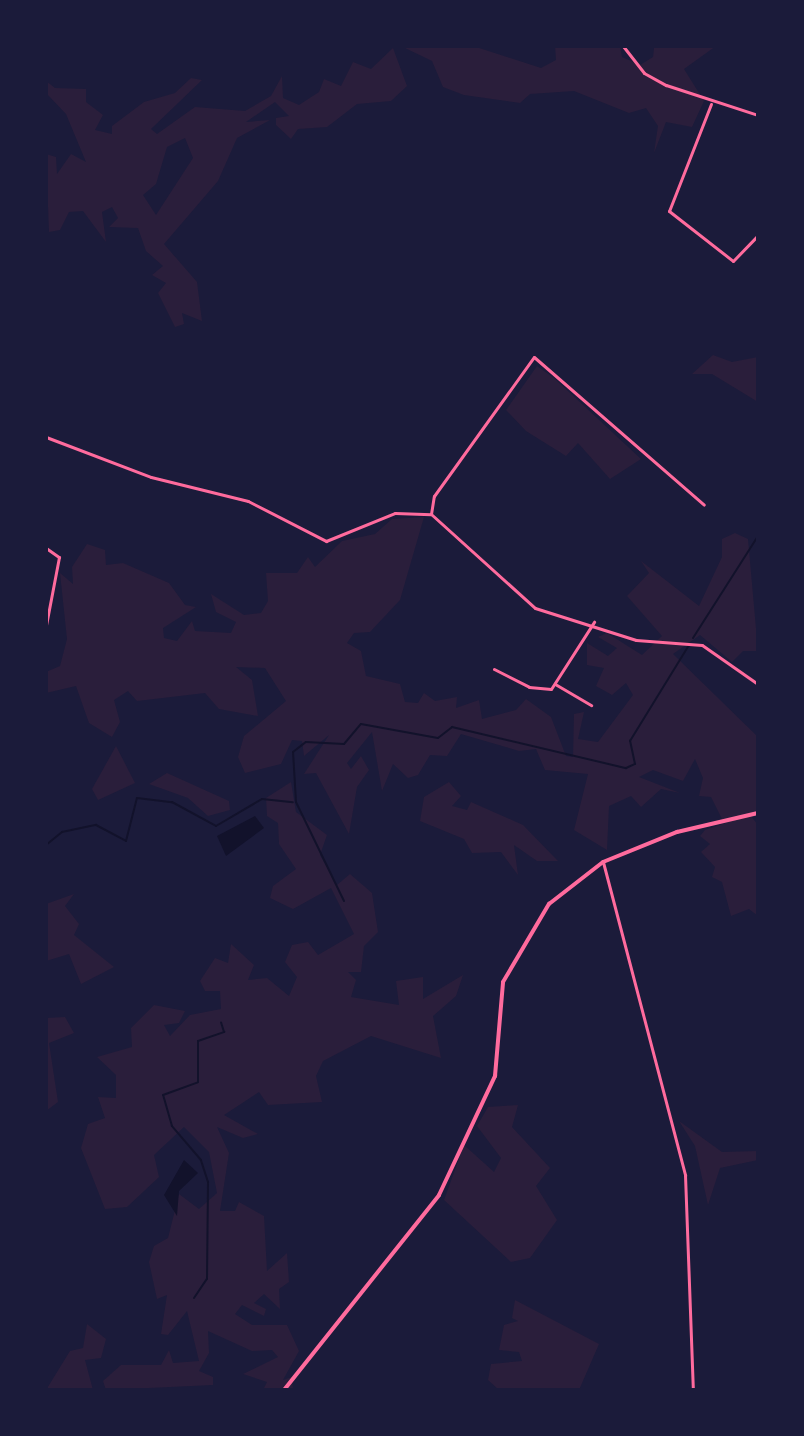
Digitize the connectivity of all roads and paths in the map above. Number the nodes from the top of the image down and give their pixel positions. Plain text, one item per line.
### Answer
1 (623, 46) edge
2 (711, 104) junction
3 (758, 115) edge
4 (758, 235) edge
5 (46, 437) edge
6 (704, 505) dead end
7 (431, 514) junction
8 (46, 548) edge
9 (594, 622) junction
10 (46, 625) edge
11 (494, 669) dead end
12 (555, 684) junction
13 (758, 684) edge
14 (591, 705) dead end
15 (758, 813) edge
16 (603, 862) junction
17 (284, 1390) edge
18 (693, 1390) edge

1 - 2 street
2 - 3 street
2 - 4 street
5 - 7 street
6 - 7 street
7 - 9 street
8 - 10 street
9 - 12 street
9 - 13 street
11 - 12 street
12 - 14 street
15 - 16 main road
16 - 17 main road
16 - 18 street

